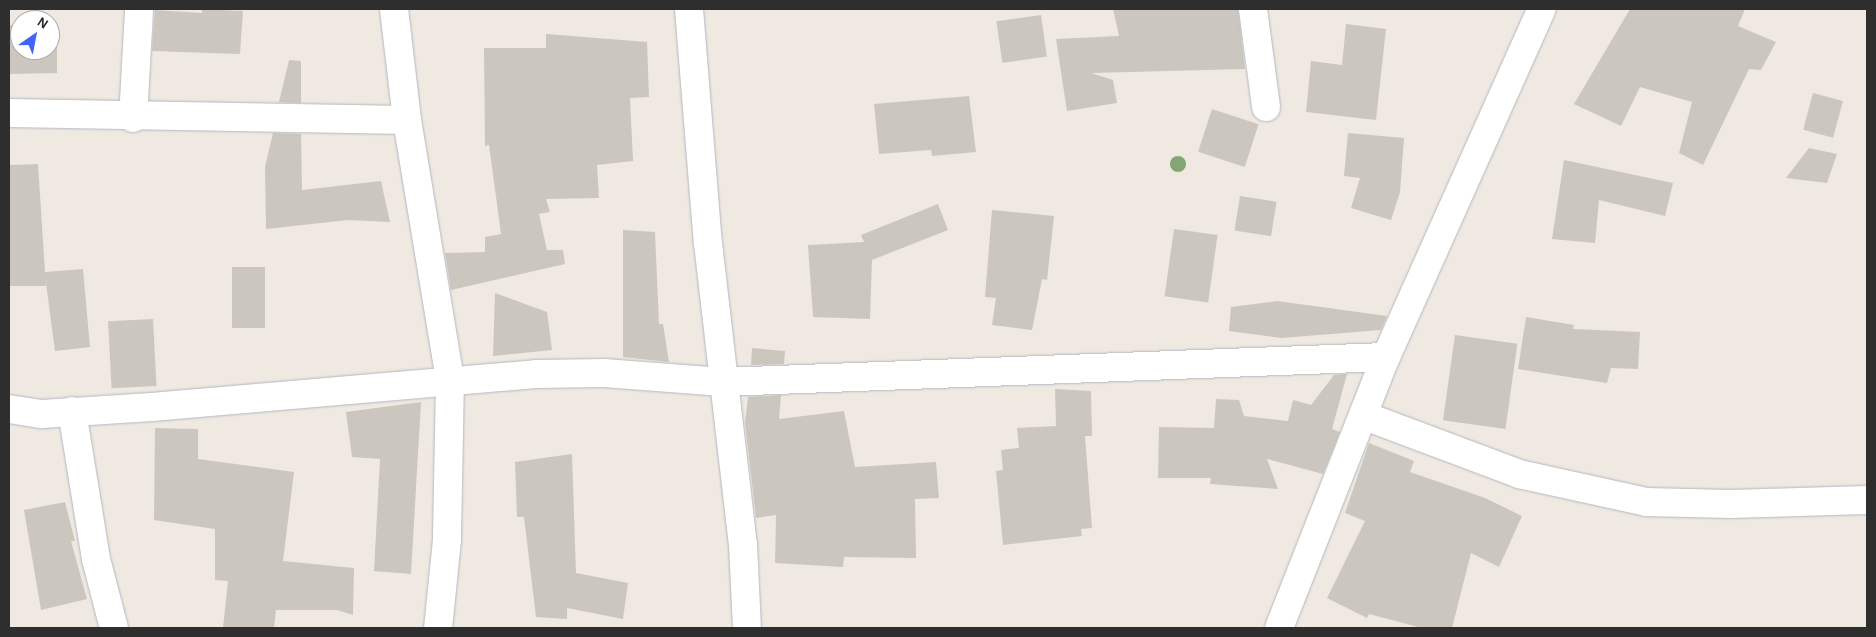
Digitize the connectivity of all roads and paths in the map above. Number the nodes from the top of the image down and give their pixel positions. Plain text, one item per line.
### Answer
1 (139, 9) edge
2 (394, 9) edge
3 (689, 9) edge
4 (1253, 9) edge
5 (1542, 9) edge
6 (1266, 107) dead end
7 (9, 113) edge
8 (133, 118) junction
9 (407, 120) junction
10 (1386, 357) junction
11 (450, 380) junction
12 (723, 382) junction
13 (9, 409) edge
14 (72, 411) junction
15 (1365, 416) junction
16 (1867, 500) edge
17 (114, 628) edge
18 (438, 628) edge
19 (747, 628) edge
20 (1279, 628) edge

1 - 8 street
2 - 9 street
3 - 12 street
4 - 6 street
5 - 10 street
7 - 8 street
8 - 9 street
9 - 11 street
10 - 12 street
10 - 15 street
11 - 12 street
11 - 14 street
11 - 18 street
12 - 19 street
13 - 14 street
14 - 17 street
15 - 16 street
15 - 20 street

